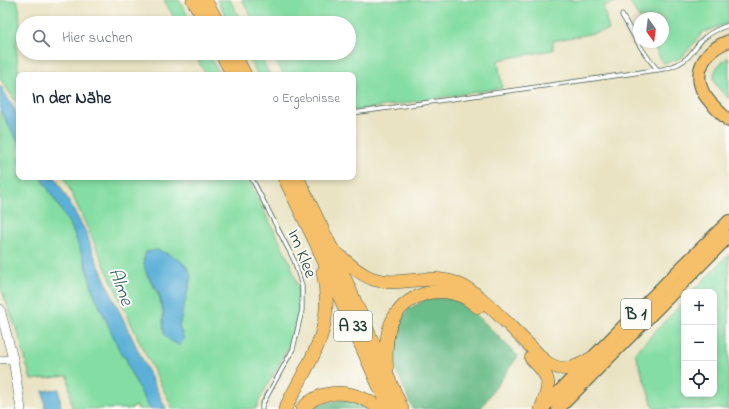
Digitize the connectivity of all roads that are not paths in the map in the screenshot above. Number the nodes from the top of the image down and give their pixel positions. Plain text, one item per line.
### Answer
1 (193, 0) edge
2 (205, 0) edge
3 (622, 15) dead end
4 (202, 16) edge
5 (214, 16) edge
6 (729, 25) edge
7 (729, 41) edge
8 (225, 60) edge
9 (238, 60) edge
10 (658, 70) junction
11 (231, 72) edge
12 (244, 72) edge
13 (356, 113) edge
14 (729, 121) edge
15 (253, 180) edge
16 (285, 180) edge
17 (298, 180) edge
18 (729, 221) edge
19 (729, 236) edge
20 (316, 243) junction
21 (332, 249) junction
22 (0, 309) edge
23 (595, 356) junction
24 (13, 359) junction
25 (0, 360) edge
26 (387, 375) junction
27 (21, 409) edge
28 (262, 409) edge
29 (285, 409) edge
30 (302, 409) edge
31 (380, 409) edge
32 (389, 409) edge
33 (402, 409) edge
34 (541, 409) edge
35 (558, 409) edge

1 - 4 highway
2 - 5 highway
3 - 10 lane
6 - 10 lane
7 - 14 highway
8 - 11 highway
9 - 12 highway
10 - 13 lane
15 - 28 lane, Im Klee
16 - 20 highway, A 33
17 - 21 highway, A 33
18 - 23 highway, B 1
19 - 35 highway, B 1
20 - 29 highway
20 - 32 highway, A 33
21 - 23 highway
21 - 26 highway, A 33
22 - 24 street
23 - 34 highway, B 1
24 - 25 street
24 - 27 street
26 - 33 highway, A 33
26 - 34 highway
30 - 31 highway

